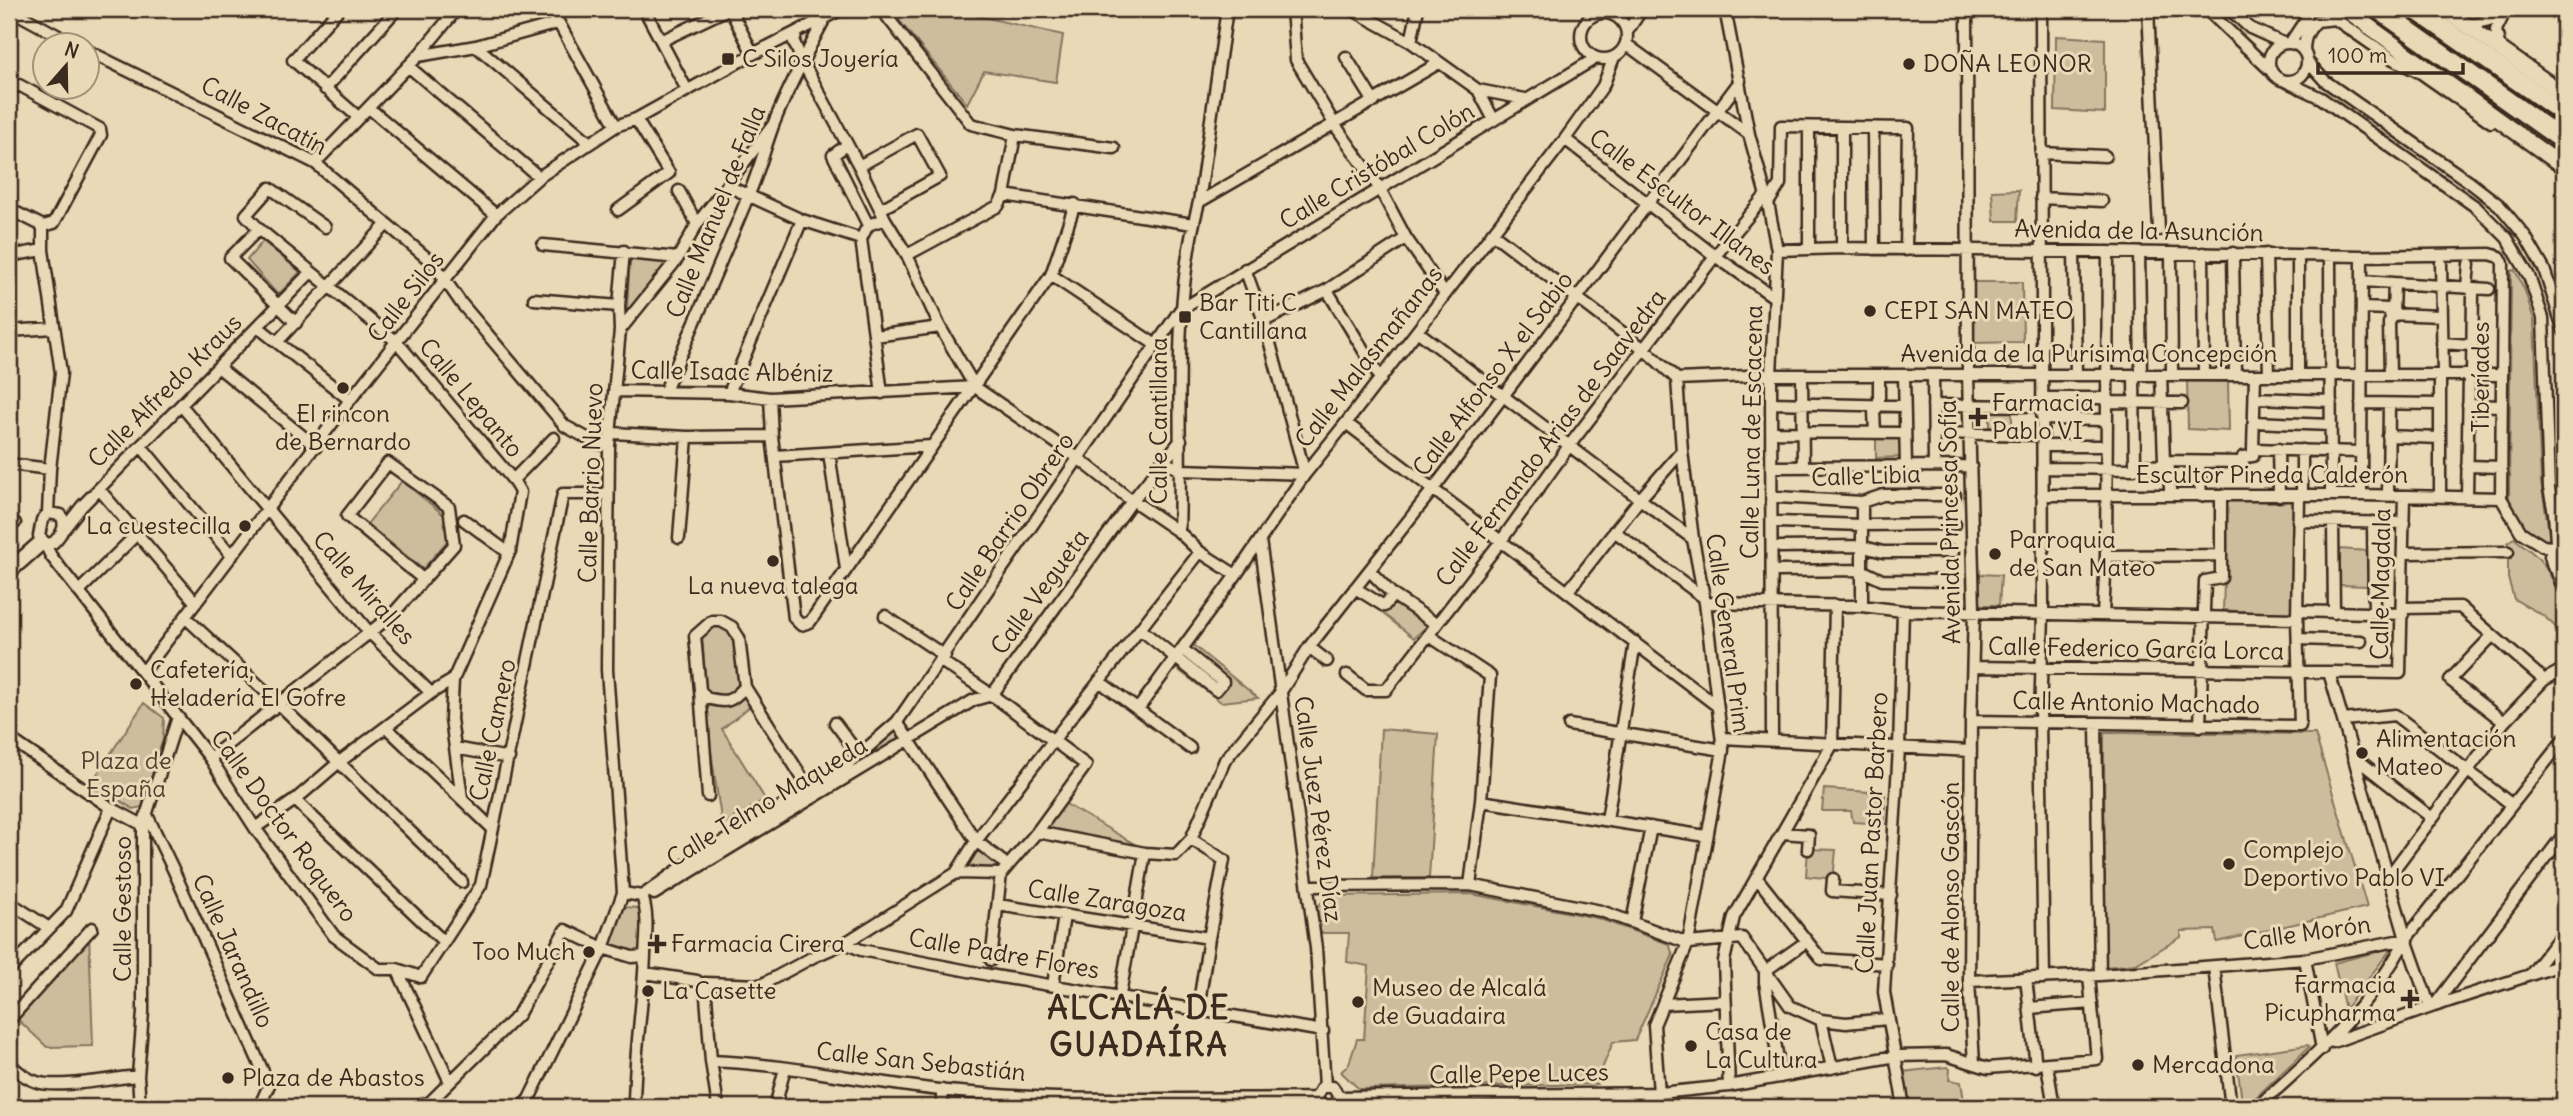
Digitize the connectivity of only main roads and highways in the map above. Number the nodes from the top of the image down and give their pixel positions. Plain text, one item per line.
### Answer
1 (2378, 9) edge
2 (2416, 9) edge
3 (2564, 113) edge
4 (2564, 141) edge

1 - 4 highway
2 - 3 highway

